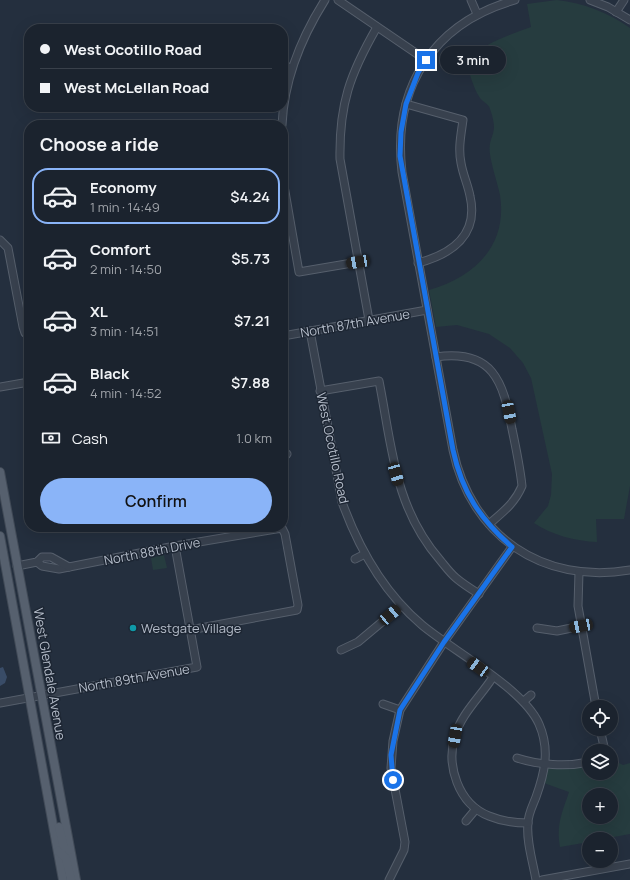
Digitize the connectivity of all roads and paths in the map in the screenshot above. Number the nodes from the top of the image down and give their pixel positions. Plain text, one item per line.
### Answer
1 (325, 0) edge
2 (338, 0) edge
3 (471, 0) edge
4 (514, 0) edge
5 (590, 0) edge
6 (624, 0) edge
7 (616, 12) junction
8 (477, 14) junction
9 (630, 20) edge
10 (377, 27) junction
11 (426, 60) junction
12 (288, 67) edge
13 (292, 68) junction
14 (288, 85) edge
15 (406, 104) junction
16 (288, 209) edge
17 (0, 240) edge
18 (358, 262) junction
19 (418, 263) junction
20 (427, 310) junction
21 (24, 320) edge
22 (368, 320) junction
23 (310, 331) junction
24 (288, 335) edge
25 (436, 357) junction
26 (24, 383) edge
27 (0, 387) edge
28 (320, 391) junction
29 (0, 472) edge
30 (489, 524) junction
31 (258, 532) edge
32 (284, 532) edge
33 (0, 536) edge
34 (175, 546) junction
35 (512, 547) junction
36 (365, 554) junction
37 (51, 557) junction
38 (355, 559) dead end
39 (37, 562) junction
40 (17, 566) junction
41 (48, 566) junction
42 (69, 567) junction
43 (6, 568) junction
44 (630, 570) edge
45 (579, 572) junction
46 (479, 594) junction
47 (401, 606) junction
48 (581, 626) junction
49 (537, 628) dead end
50 (190, 630) junction
51 (444, 642) junction
52 (341, 650) dead end
53 (493, 677) junction
54 (41, 695) junction
55 (531, 695) dead end
56 (30, 697) junction
57 (595, 700) edge
58 (524, 701) junction
59 (0, 703) edge
60 (384, 704) dead end
61 (400, 710) junction
62 (517, 758) dead end
63 (546, 763) junction
64 (582, 763) edge
65 (49, 802) junction
66 (476, 809) junction
67 (466, 821) dead end
68 (528, 823) junction
69 (70, 850) junction
70 (58, 851) junction
71 (630, 864) edge
72 (63, 880) edge
73 (71, 880) edge
74 (76, 880) edge
75 (389, 880) edge
76 (536, 880) edge
77 (542, 880) edge

1 - 13 street
2 - 10 street
3 - 8 street
4 - 8 street
5 - 7 street
6 - 7 street
7 - 9 street
8 - 11 street
10 - 11 street
10 - 18 street
11 - 15 street
12 - 13 street
13 - 14 street
15 - 19 street
15 - 19 street
16 - 18 street
17 - 21 street
18 - 22 street
19 - 20 street
20 - 22 street, North 87th Avenue
20 - 25 street
22 - 23 street, North 87th Avenue
23 - 24 street, North 87th Avenue
23 - 28 street, West Ocotillo Road
25 - 30 street
25 - 30 street
26 - 27 street
28 - 36 street, West Ocotillo Road
28 - 46 street
29 - 40 main road, West Glendale Avenue
30 - 35 street
31 - 34 street, North 88th Drive
32 - 50 street, North 88th Drive
33 - 43 main road, West Glendale Avenue
34 - 42 street, North 88th Drive
34 - 50 street
35 - 45 street
35 - 46 street
36 - 38 street
36 - 47 street, West Ocotillo Road
37 - 39 street
37 - 41 street
37 - 42 street
39 - 40 street
39 - 41 street, North 88th Drive
40 - 43 main road
40 - 54 main road, West Glendale Avenue
41 - 42 street, North 88th Drive
43 - 56 main road, West Glendale Avenue
44 - 45 street
45 - 48 street
46 - 51 street
47 - 51 street, West Ocotillo Road
47 - 52 street
48 - 49 street
48 - 57 street
50 - 54 street, North 89th Avenue
51 - 53 street, West Ocotillo Road
51 - 61 street
53 - 58 street
53 - 66 street
54 - 56 street, North 89th Avenue
54 - 69 main road, West Glendale Avenue
55 - 58 street
56 - 59 street, North 89th Avenue
56 - 65 main road, West Glendale Avenue
58 - 63 street
60 - 61 street
61 - 75 street
62 - 63 street
63 - 64 street
63 - 68 street
65 - 69 main road
65 - 70 main road, West Glendale Avenue
66 - 67 street
66 - 68 street
68 - 76 street
69 - 74 main road, West Glendale Avenue
70 - 72 main road, West Glendale Avenue
70 - 73 main road
71 - 77 street

